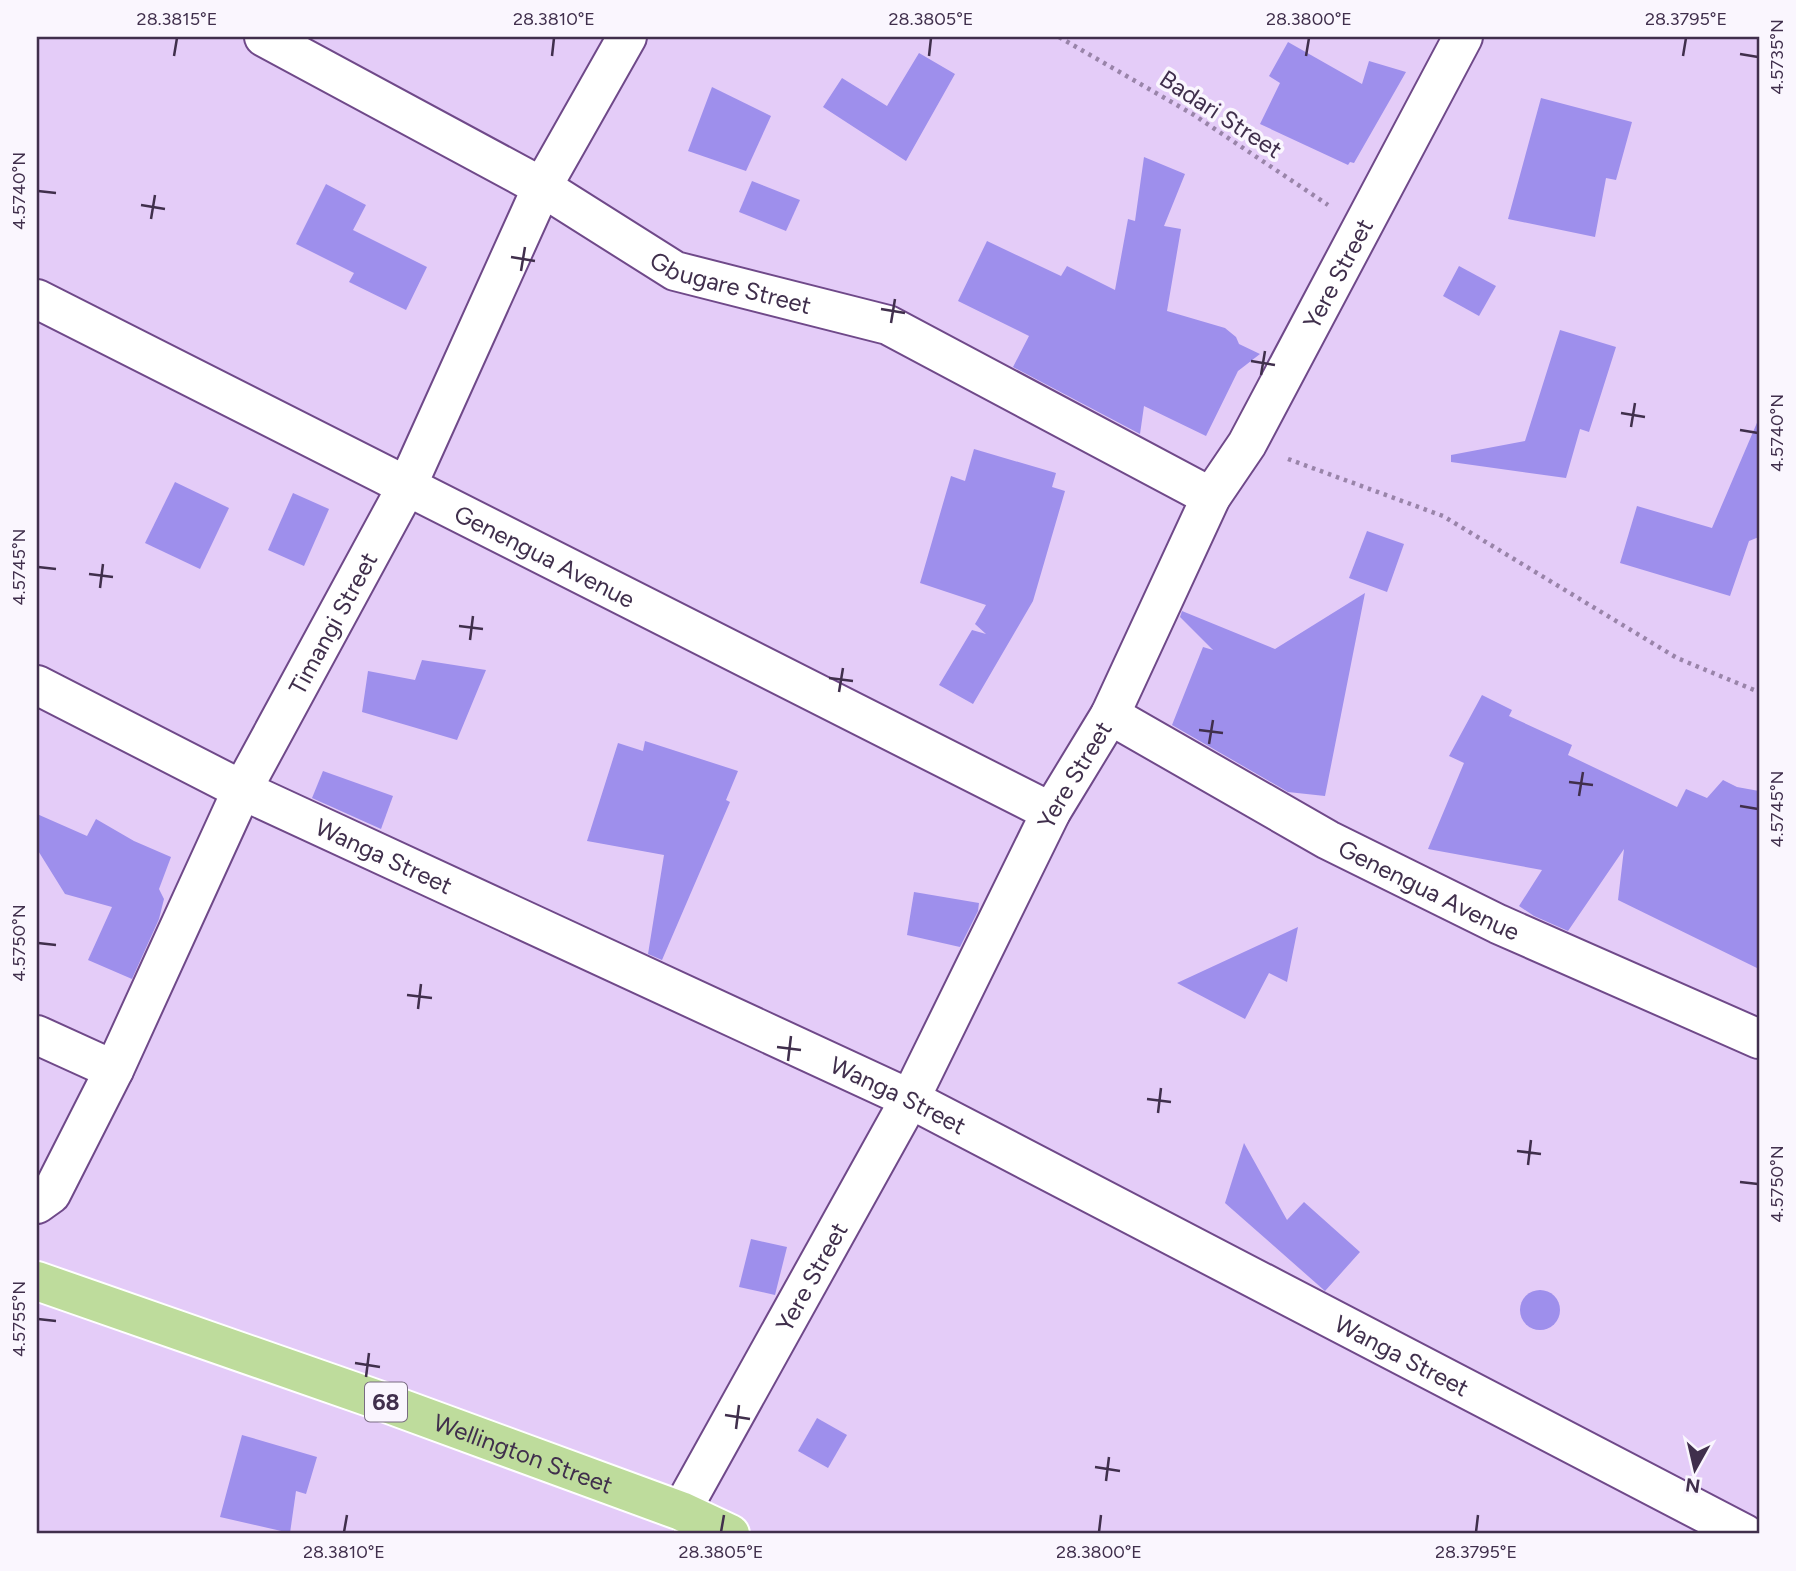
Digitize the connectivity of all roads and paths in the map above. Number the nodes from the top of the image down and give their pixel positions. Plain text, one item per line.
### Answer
1 (264, 37) edge
2 (627, 37) edge
3 (1059, 37) edge
4 (1463, 37) edge
5 (542, 187) junction
6 (1360, 227) junction
7 (37, 299) edge
8 (1247, 444) junction
9 (407, 486) junction
10 (1211, 497) junction
11 (37, 685) edge
12 (1759, 692) edge
13 (1110, 715) junction
14 (242, 790) junction
15 (1051, 811) junction
16 (37, 1035) edge
17 (1759, 1039) edge
18 (114, 1070) junction
19 (910, 1099) junction
20 (37, 1205) edge
21 (37, 1281) edge
22 (681, 1511) junction
23 (730, 1534) edge
24 (1745, 1534) edge

1 - 5 street, Gbugare Street
2 - 5 street, Timangi Street
3 - 6 path, Badari Street
4 - 6 street, Yere Street
5 - 9 street, Timangi Street
5 - 10 street, Gbugare Street
6 - 8 street, Yere Street
7 - 9 street, Genengua Avenue
8 - 10 street, Yere Street
8 - 12 path
9 - 14 street, Timangi Street
9 - 15 street, Genengua Avenue
10 - 13 street, Yere Street
11 - 14 street, Wanga Street
13 - 15 street, Yere Street
13 - 17 street, Genengua Avenue
14 - 18 street, Timangi Street
14 - 19 street, Wanga Street
15 - 19 street, Yere Street
16 - 18 street
18 - 20 street, Timangi Street
19 - 22 street, Yere Street
19 - 24 street, Wanga Street
21 - 22 main road, Wellington Street / 68
22 - 23 main road, Wellington Street / 68

